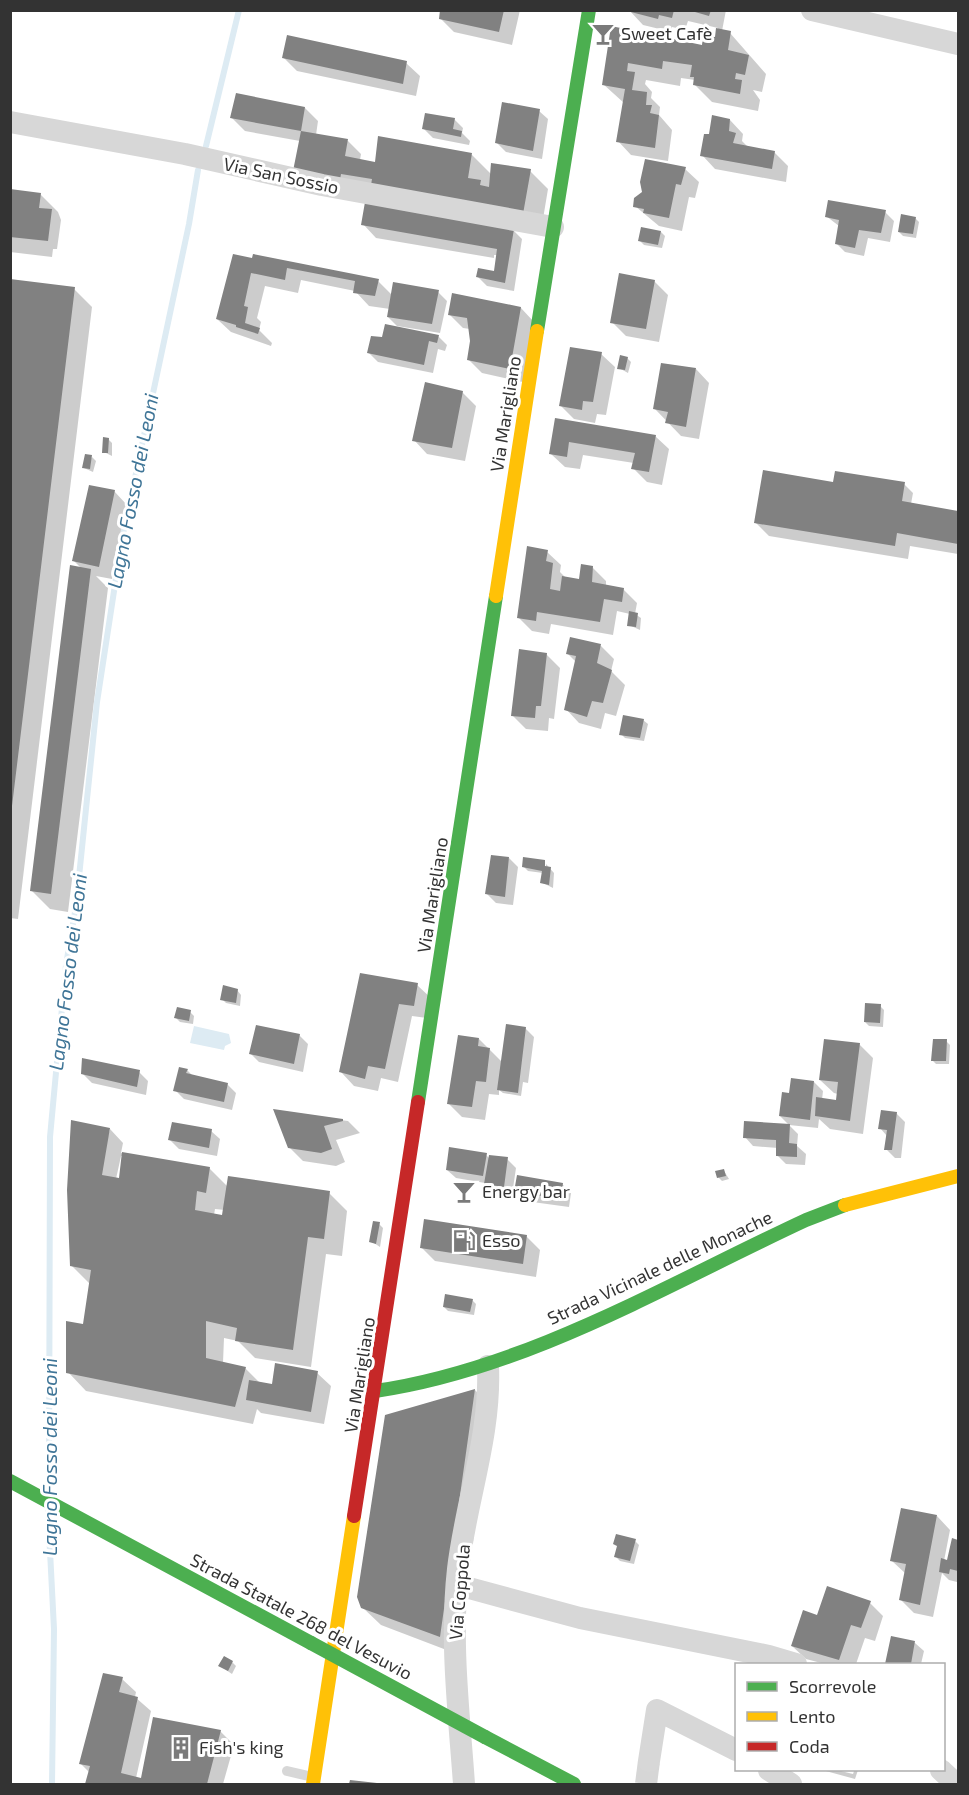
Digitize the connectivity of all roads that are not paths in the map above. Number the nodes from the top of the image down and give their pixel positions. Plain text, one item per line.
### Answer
1 (590, 10) edge
2 (812, 10) edge
3 (958, 44) edge
4 (10, 122) edge
5 (553, 227) junction
6 (958, 1176) edge
7 (488, 1366) junction
8 (375, 1391) junction
9 (16, 1485) edge
10 (458, 1585) junction
11 (790, 1663) edge
12 (735, 1749) edge
13 (649, 1761) tunnel mouth
14 (287, 1771) dead end
15 (770, 1771) edge
16 (942, 1771) edge
17 (313, 1781) edge
18 (464, 1785) edge
19 (574, 1785) edge
20 (791, 1785) edge
21 (956, 1785) edge

1 - 5 main road, Via Marigliano
2 - 3 street
4 - 5 street, Via San Sossio
5 - 8 main road, Via Marigliano
6 - 7 main road, Strada Vicinale delle Monache
7 - 8 main road, Strada Vicinale delle Monache
7 - 10 street, Via Coppola
8 - 17 main road, Via Marigliano
9 - 19 main road, Strada Statale 268 del Vesuvio, bridge
10 - 11 street
10 - 18 street, Via Coppola
12 - 13 street
14 - 17 lane
15 - 20 street
16 - 21 street

